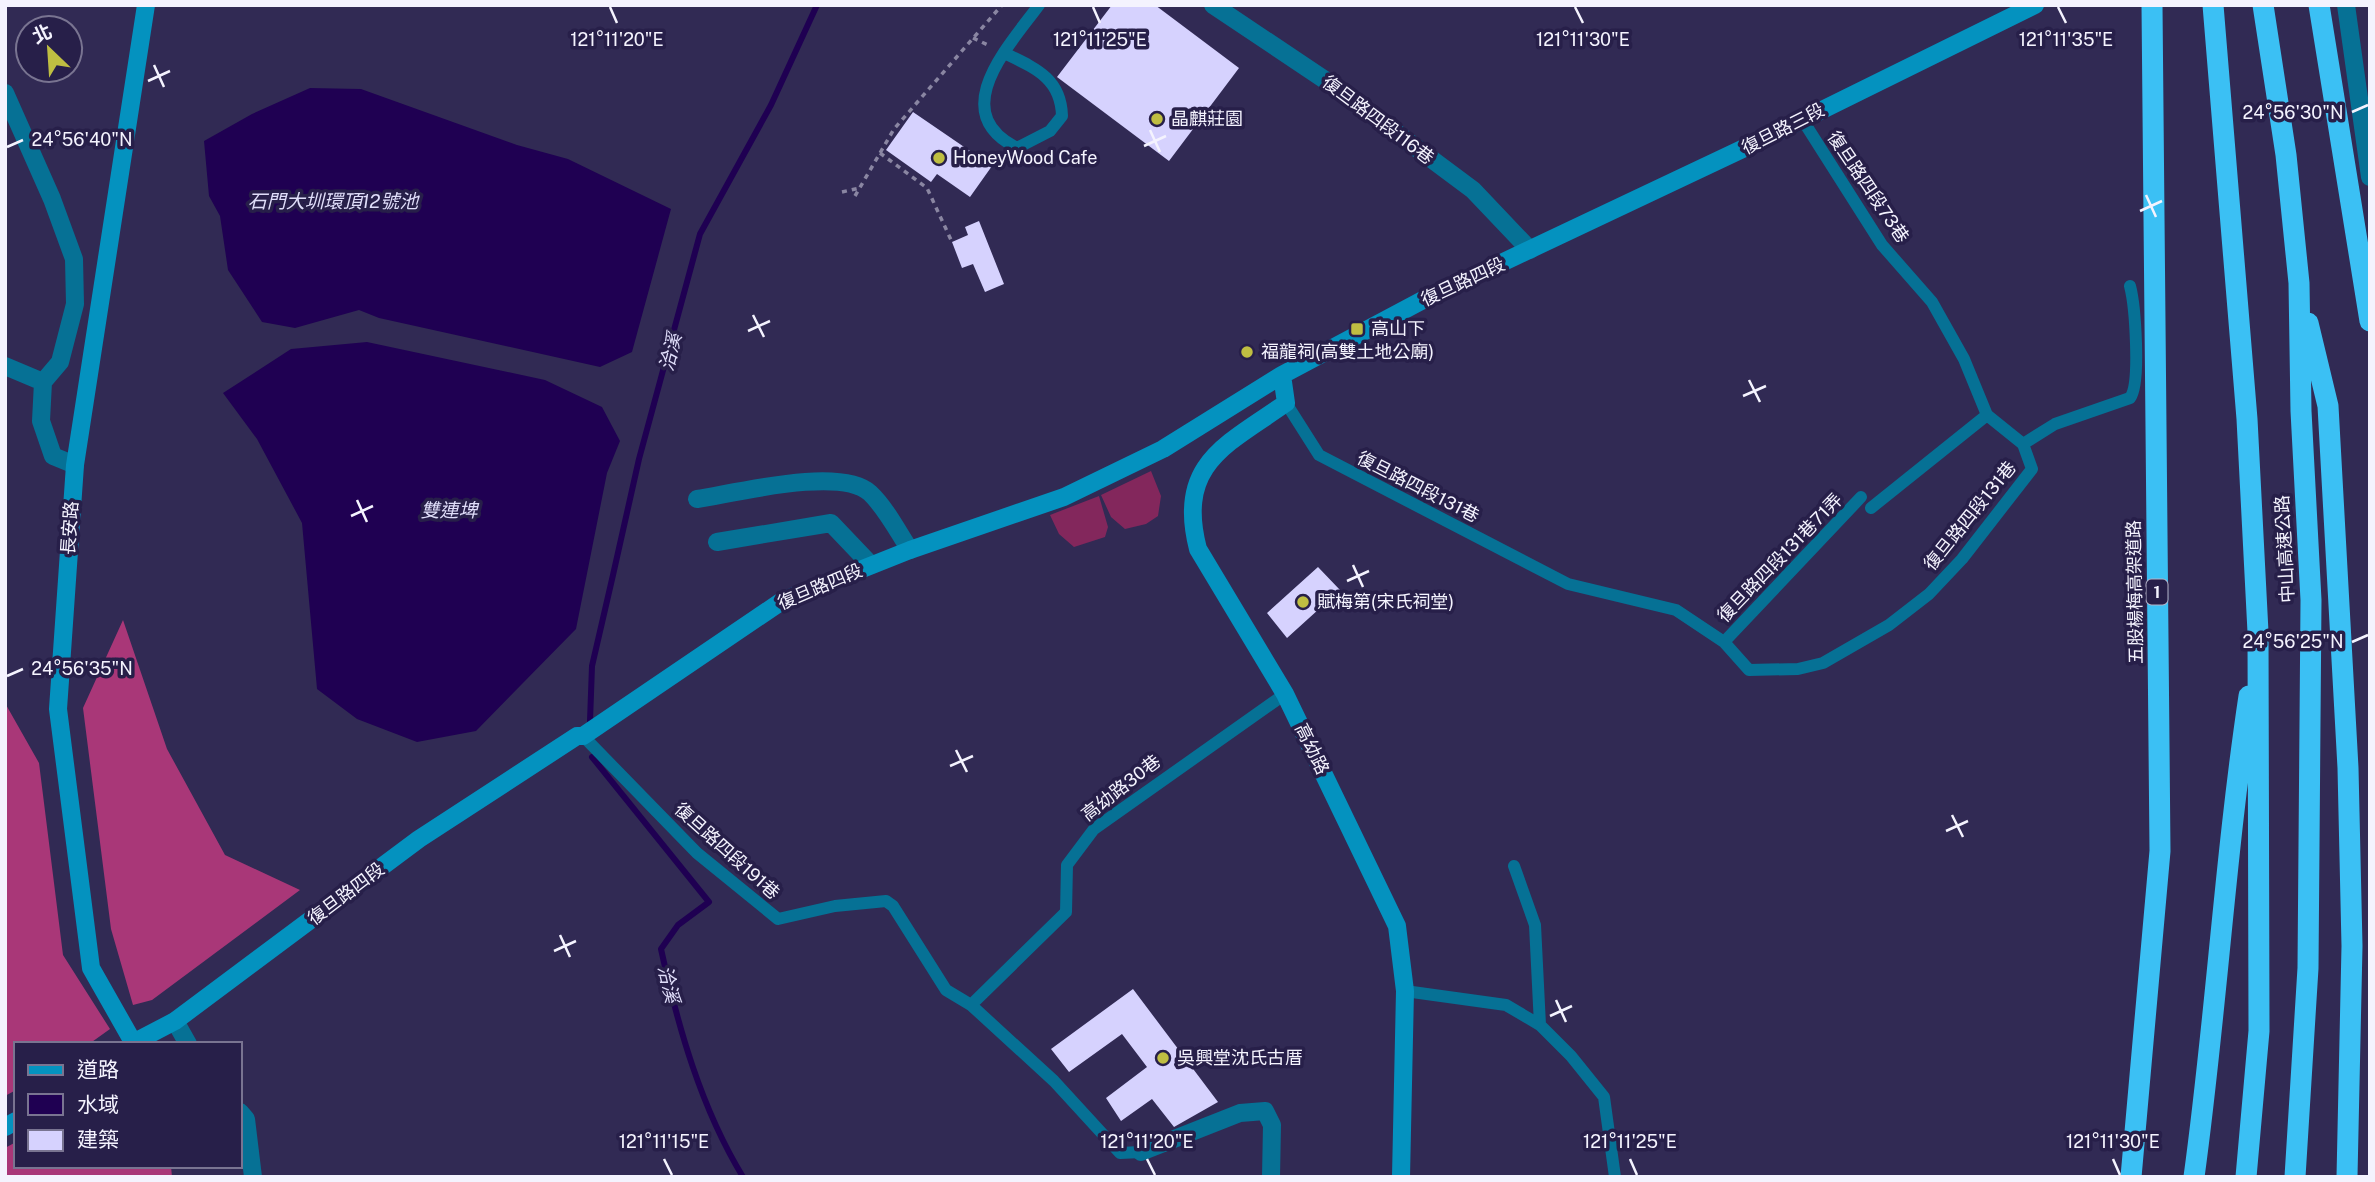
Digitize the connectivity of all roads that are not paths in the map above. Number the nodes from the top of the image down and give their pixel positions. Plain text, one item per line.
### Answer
1 (146, 5) edge
2 (1039, 5) edge
3 (1213, 5) edge
4 (2035, 5) edge
5 (2152, 5) edge
6 (2213, 5) edge
7 (2263, 5) edge
8 (2319, 5) edge
9 (2346, 5) edge
10 (1004, 53) junction
11 (5, 93) edge
12 (1802, 119) junction
13 (2370, 177) edge
14 (1530, 250) junction
15 (2299, 283) junction
16 (2130, 286) dead end
17 (2370, 321) edge
18 (5, 366) edge
19 (1282, 375) junction
20 (43, 382) junction
21 (1286, 403) junction
22 (1987, 415) junction
23 (2022, 444) junction
24 (75, 465) junction
25 (1861, 498) dead end
26 (697, 499) dead end
27 (1871, 508) dead end
28 (718, 542) dead end
29 (910, 550) junction
30 (871, 565) junction
31 (2258, 632) junction
32 (1724, 642) junction
33 (1285, 694) junction
34 (580, 736) junction
35 (1514, 866) dead end
36 (1405, 991) junction
37 (971, 1005) junction
38 (175, 1021) junction
39 (1540, 1025) junction
40 (131, 1042) edge
41 (134, 1042) edge
42 (187, 1042) edge
43 (242, 1114) edge
44 (1141, 1152) joint
45 (253, 1177) edge
46 (1271, 1177) edge
47 (1401, 1177) edge
48 (1615, 1177) edge
49 (2131, 1177) edge
50 (2194, 1177) edge
51 (2246, 1177) edge
52 (2295, 1177) edge
53 (2347, 1177) edge

1 - 24 street, 長安路
2 - 10 lane
3 - 14 street, 復旦路四段116巷
4 - 12 street, 復旦路三段
5 - 49 highway, 五股楊梅高架道路 / 1
6 - 31 highway, 中山高速公路
7 - 15 highway, 中山高速公路
8 - 17 highway
9 - 13 street
10 - 10 lane
11 - 20 street
12 - 14 street, 復旦路三段
12 - 22 lane, 復旦路四段73巷
14 - 19 street, 復旦路四段
15 - 52 highway, 中山高速公路
15 - 53 highway
16 - 23 lane, 復旦路四段131巷
18 - 20 street
19 - 21 street
19 - 29 street, 復旦路四段
20 - 24 street
21 - 32 lane, 復旦路四段131巷
21 - 33 street, 高幼路
22 - 23 lane, 復旦路四段73巷
22 - 27 lane
23 - 32 lane, 復旦路四段131巷
24 - 40 street, 長安路
25 - 32 lane, 復旦路四段131巷71弄
26 - 29 street
28 - 30 street
29 - 30 street, 復旦路四段
30 - 34 street, 復旦路四段
31 - 50 highway
31 - 51 highway, 中山高速公路
33 - 36 street, 高幼路
33 - 37 lane, 高幼路30巷
34 - 37 lane, 復旦路四段191巷
34 - 38 street, 復旦路四段
35 - 39 lane
36 - 39 lane
36 - 47 street, 高幼路
37 - 44 lane, 復旦路四段191巷
38 - 41 street, 復旦路四段
38 - 42 street
39 - 48 lane
43 - 45 street
44 - 46 street

